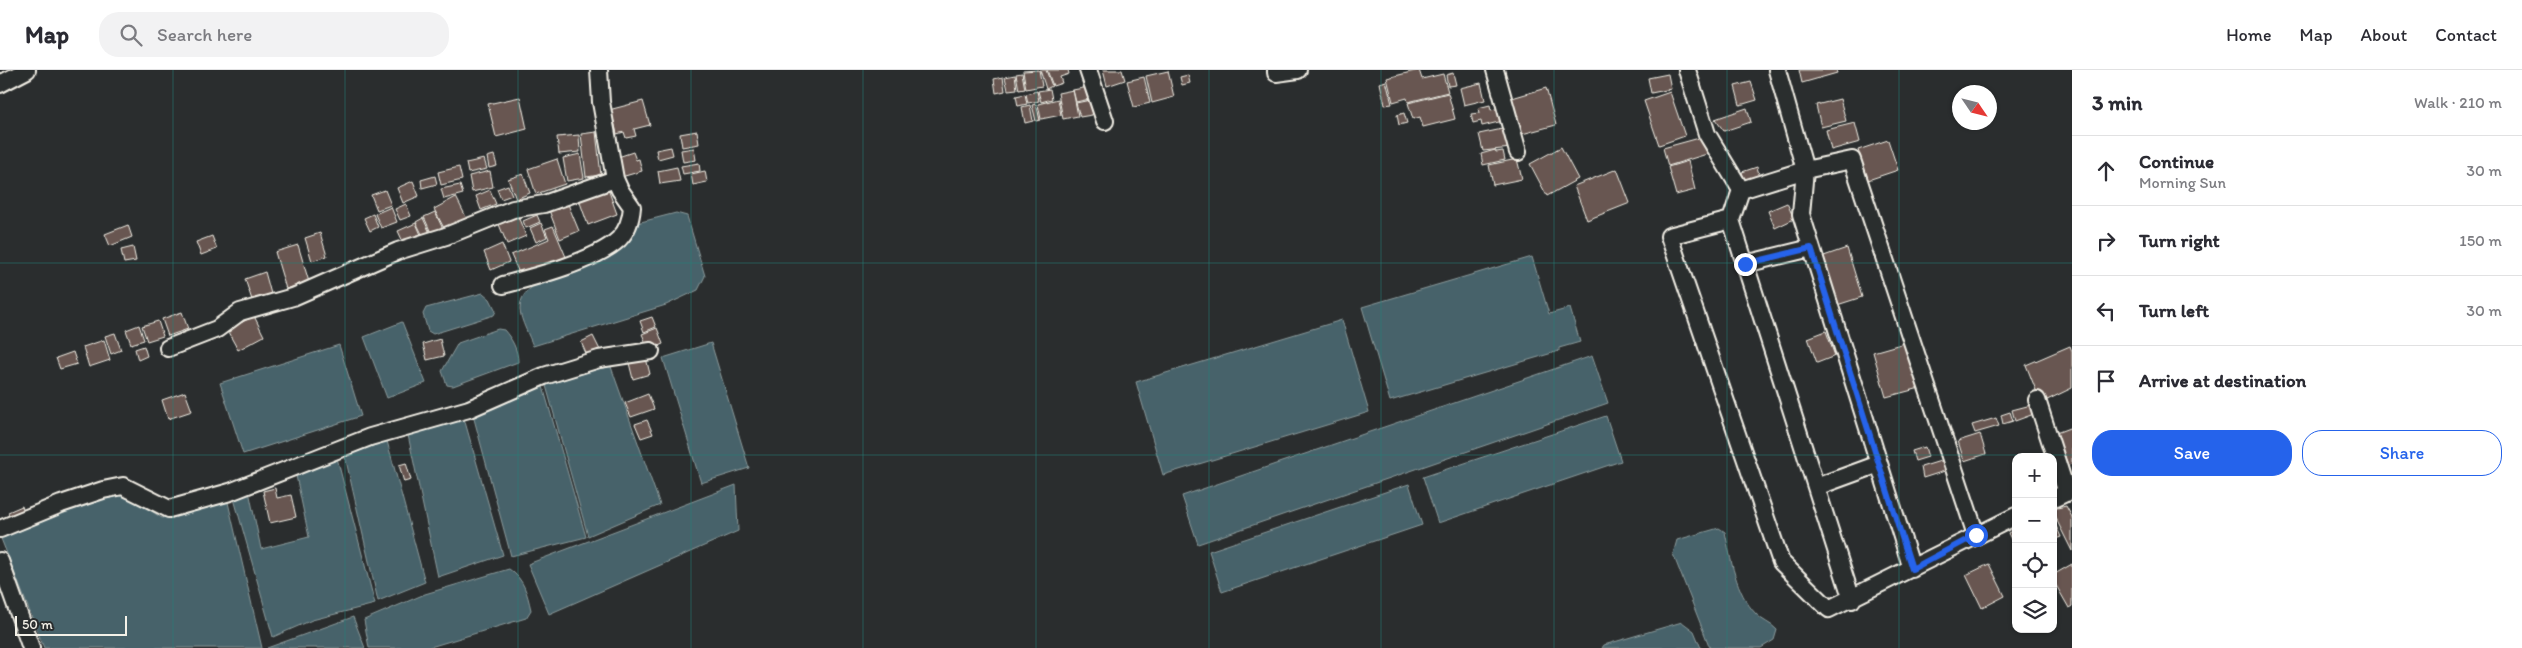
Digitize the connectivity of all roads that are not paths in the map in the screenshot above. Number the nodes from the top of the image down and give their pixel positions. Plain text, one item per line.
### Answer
1 (27, 70) edge
2 (598, 70) edge
3 (1088, 70) edge
4 (1276, 70) edge
5 (1298, 70) edge
6 (1495, 70) edge
7 (1686, 70) edge
8 (1777, 70) edge
9 (0, 84) edge
10 (1105, 121) dead end
11 (1518, 152) dead end
12 (1806, 170) junction
13 (615, 179) junction
14 (1741, 190) junction
15 (1731, 220) junction
16 (1811, 248) junction
17 (1745, 264) junction
18 (503, 285) dead end
19 (168, 348) dead end
20 (651, 351) dead end
21 (2037, 400) dead end
22 (1879, 464) junction
23 (1816, 487) junction
24 (2064, 494) edge
25 (2012, 518) edge
26 (0, 530) edge
27 (1976, 535) junction
28 (0, 561) edge
29 (1912, 569) junction
30 (1852, 600) junction
31 (31, 648) edge

1 - 9 street
2 - 13 street
3 - 10 street
4 - 5 street
6 - 11 street
7 - 14 street
8 - 12 street
12 - 14 street
12 - 16 street
12 - 27 street
13 - 18 street
13 - 19 street
14 - 15 street
15 - 17 street
15 - 30 street
16 - 17 street
16 - 22 street
17 - 23 street
20 - 26 street
21 - 24 street
22 - 23 street
22 - 29 street
23 - 30 street
25 - 27 street
27 - 29 street
28 - 31 street
29 - 30 street

